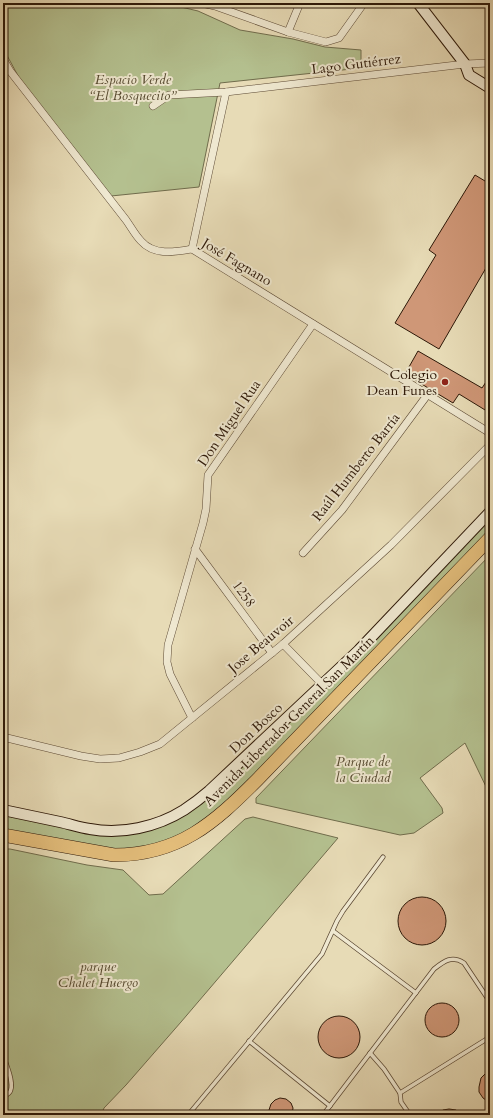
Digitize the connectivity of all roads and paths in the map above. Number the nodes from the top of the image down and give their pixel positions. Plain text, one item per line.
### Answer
1 (201, 3) edge
2 (300, 3) edge
3 (364, 3) edge
4 (418, 3) edge
5 (288, 32) junction
6 (3, 59) edge
7 (490, 63) edge
8 (465, 64) junction
9 (490, 88) edge
10 (226, 92) junction
11 (153, 106) dead end
12 (192, 249) junction
13 (313, 324) junction
14 (428, 394) junction
15 (490, 433) edge
16 (490, 445) edge
17 (490, 512) edge
18 (490, 538) edge
19 (490, 548) edge
20 (196, 549) junction
21 (303, 554) dead end
22 (283, 644) junction
23 (272, 653) junction
24 (323, 685) junction
25 (192, 718) junction
26 (3, 737) edge
27 (3, 810) edge
28 (3, 835) edge
29 (3, 843) edge
30 (383, 857) dead end
31 (333, 931) junction
32 (416, 993) junction
33 (490, 1002) edge
34 (490, 1037) edge
35 (249, 1041) junction
36 (370, 1053) junction
37 (3, 1055) edge
38 (400, 1093) junction
39 (3, 1097) edge
40 (330, 1106) junction
41 (188, 1115) edge
42 (323, 1115) edge
43 (410, 1115) edge

1 - 5 street
2 - 5 street
3 - 5 street
4 - 8 main road
6 - 12 street, José Fagnano
7 - 8 street, Lago Gutiérrez
8 - 9 main road
8 - 10 street, Lago Gutiérrez
10 - 11 street, Lago Gutiérrez
10 - 12 street
12 - 13 street, José Fagnano
13 - 14 street, José Fagnano
13 - 20 street, Don Miguel Rua
14 - 15 street, José Fagnano
14 - 21 street, Raúl Humberto Barría
16 - 22 street, Jose Beauvoir
17 - 24 main road, Don Bosco
18 - 28 highway, Avenida Libertador General San Martín
19 - 29 highway, Avenida Libertador General San Martín
20 - 23 street, 1258
20 - 25 street, Don Miguel Rua
22 - 23 street, Jose Beauvoir
22 - 24 street
23 - 25 street, Jose Beauvoir
24 - 27 main road, Don Bosco
25 - 26 street, Jose Beauvoir
30 - 31 lane
31 - 32 lane
31 - 35 lane
32 - 33 lane
32 - 36 lane
34 - 38 lane
35 - 40 lane
35 - 41 lane
36 - 38 lane
36 - 40 lane
37 - 39 lane
38 - 43 lane
40 - 42 lane

